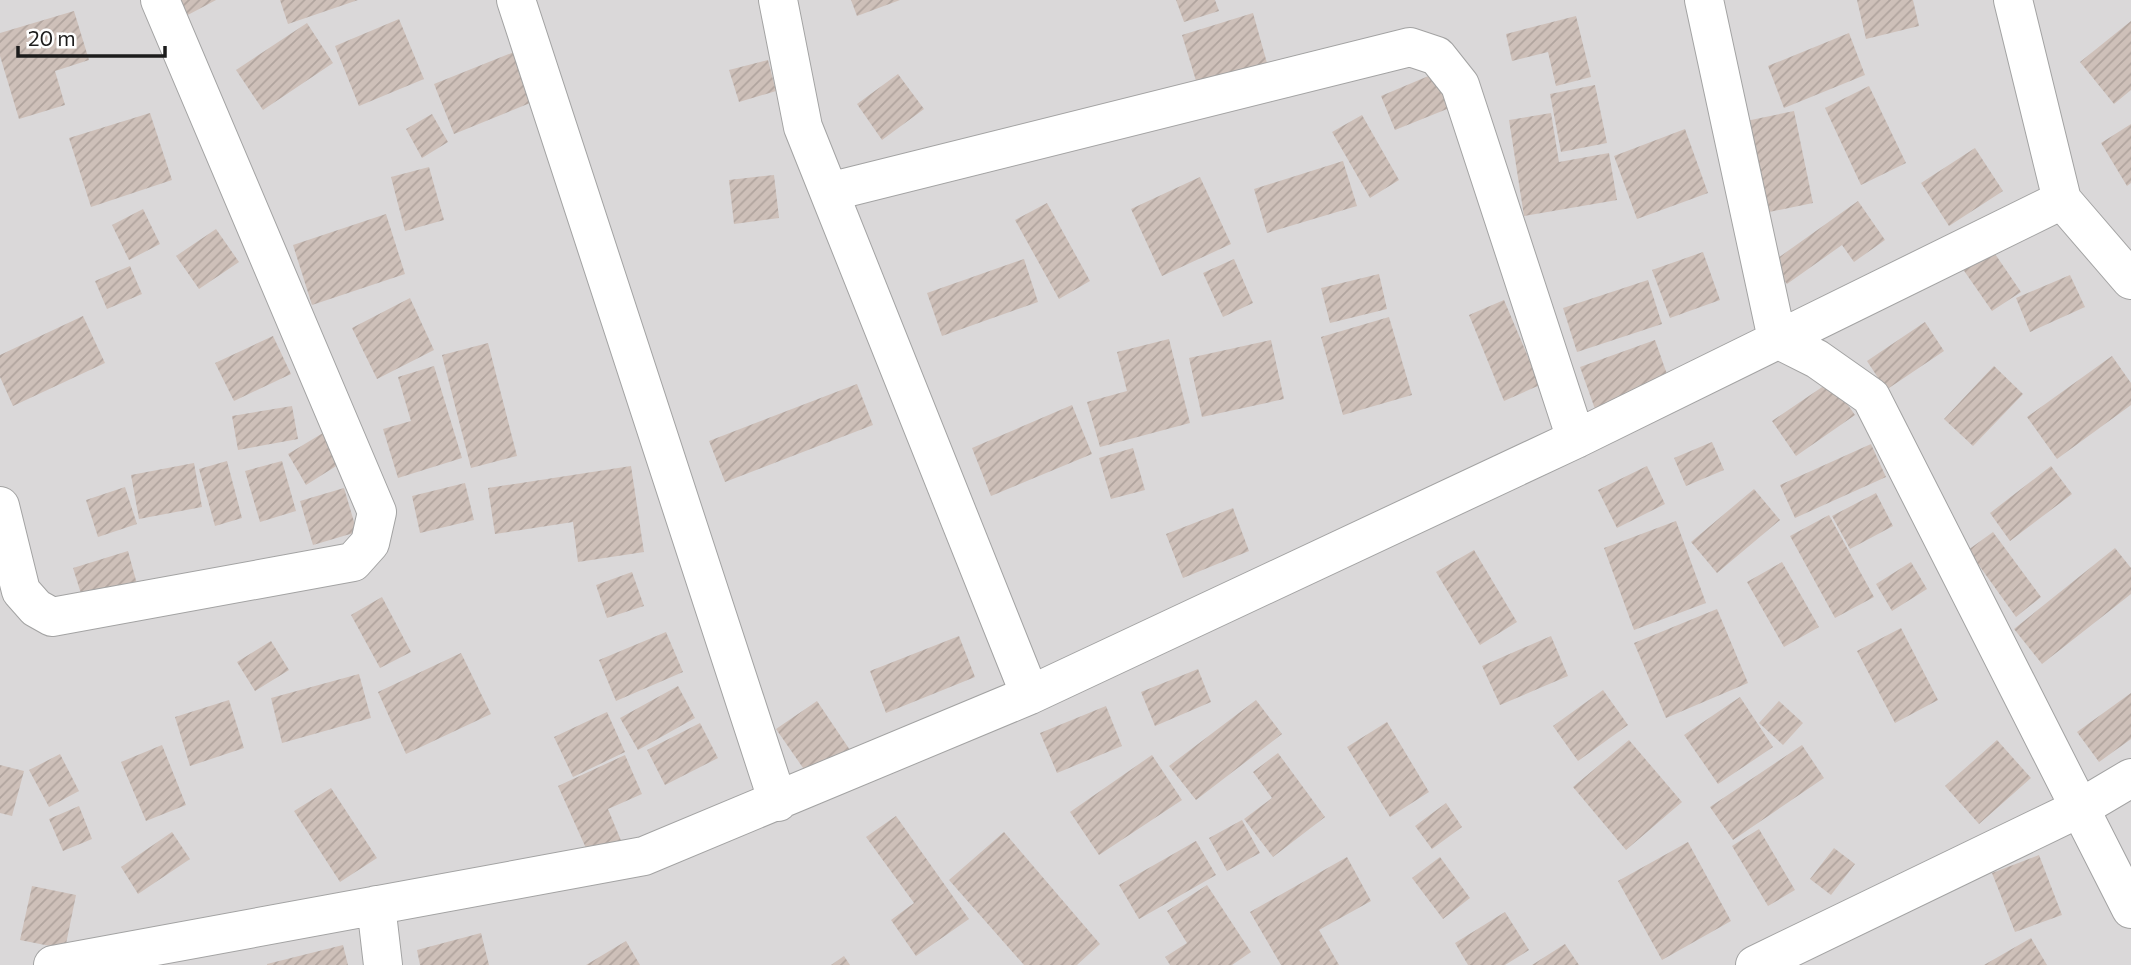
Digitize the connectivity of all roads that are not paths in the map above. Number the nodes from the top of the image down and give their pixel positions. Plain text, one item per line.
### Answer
1 (160, 0) edge
2 (516, 0) edge
3 (778, 0) edge
4 (1704, 0) edge
5 (2013, 0) edge
6 (829, 192) junction
7 (2062, 200) junction
8 (2131, 281) edge
9 (1777, 339) junction
10 (1576, 439) junction
11 (0, 506) edge
12 (1030, 695) junction
13 (2131, 778) edge
14 (778, 802) junction
15 (2082, 807) junction
16 (376, 905) junction
17 (2131, 909) edge
18 (53, 965) edge
19 (383, 965) edge
20 (1755, 965) edge

1 - 11 street
2 - 14 street
3 - 6 street
4 - 9 street
5 - 7 street
6 - 10 street
6 - 12 street
7 - 8 street
7 - 9 street
9 - 10 street
9 - 15 street
10 - 12 street
12 - 14 street
13 - 15 street
14 - 16 street
15 - 17 street
15 - 20 street
16 - 18 street
16 - 19 street

